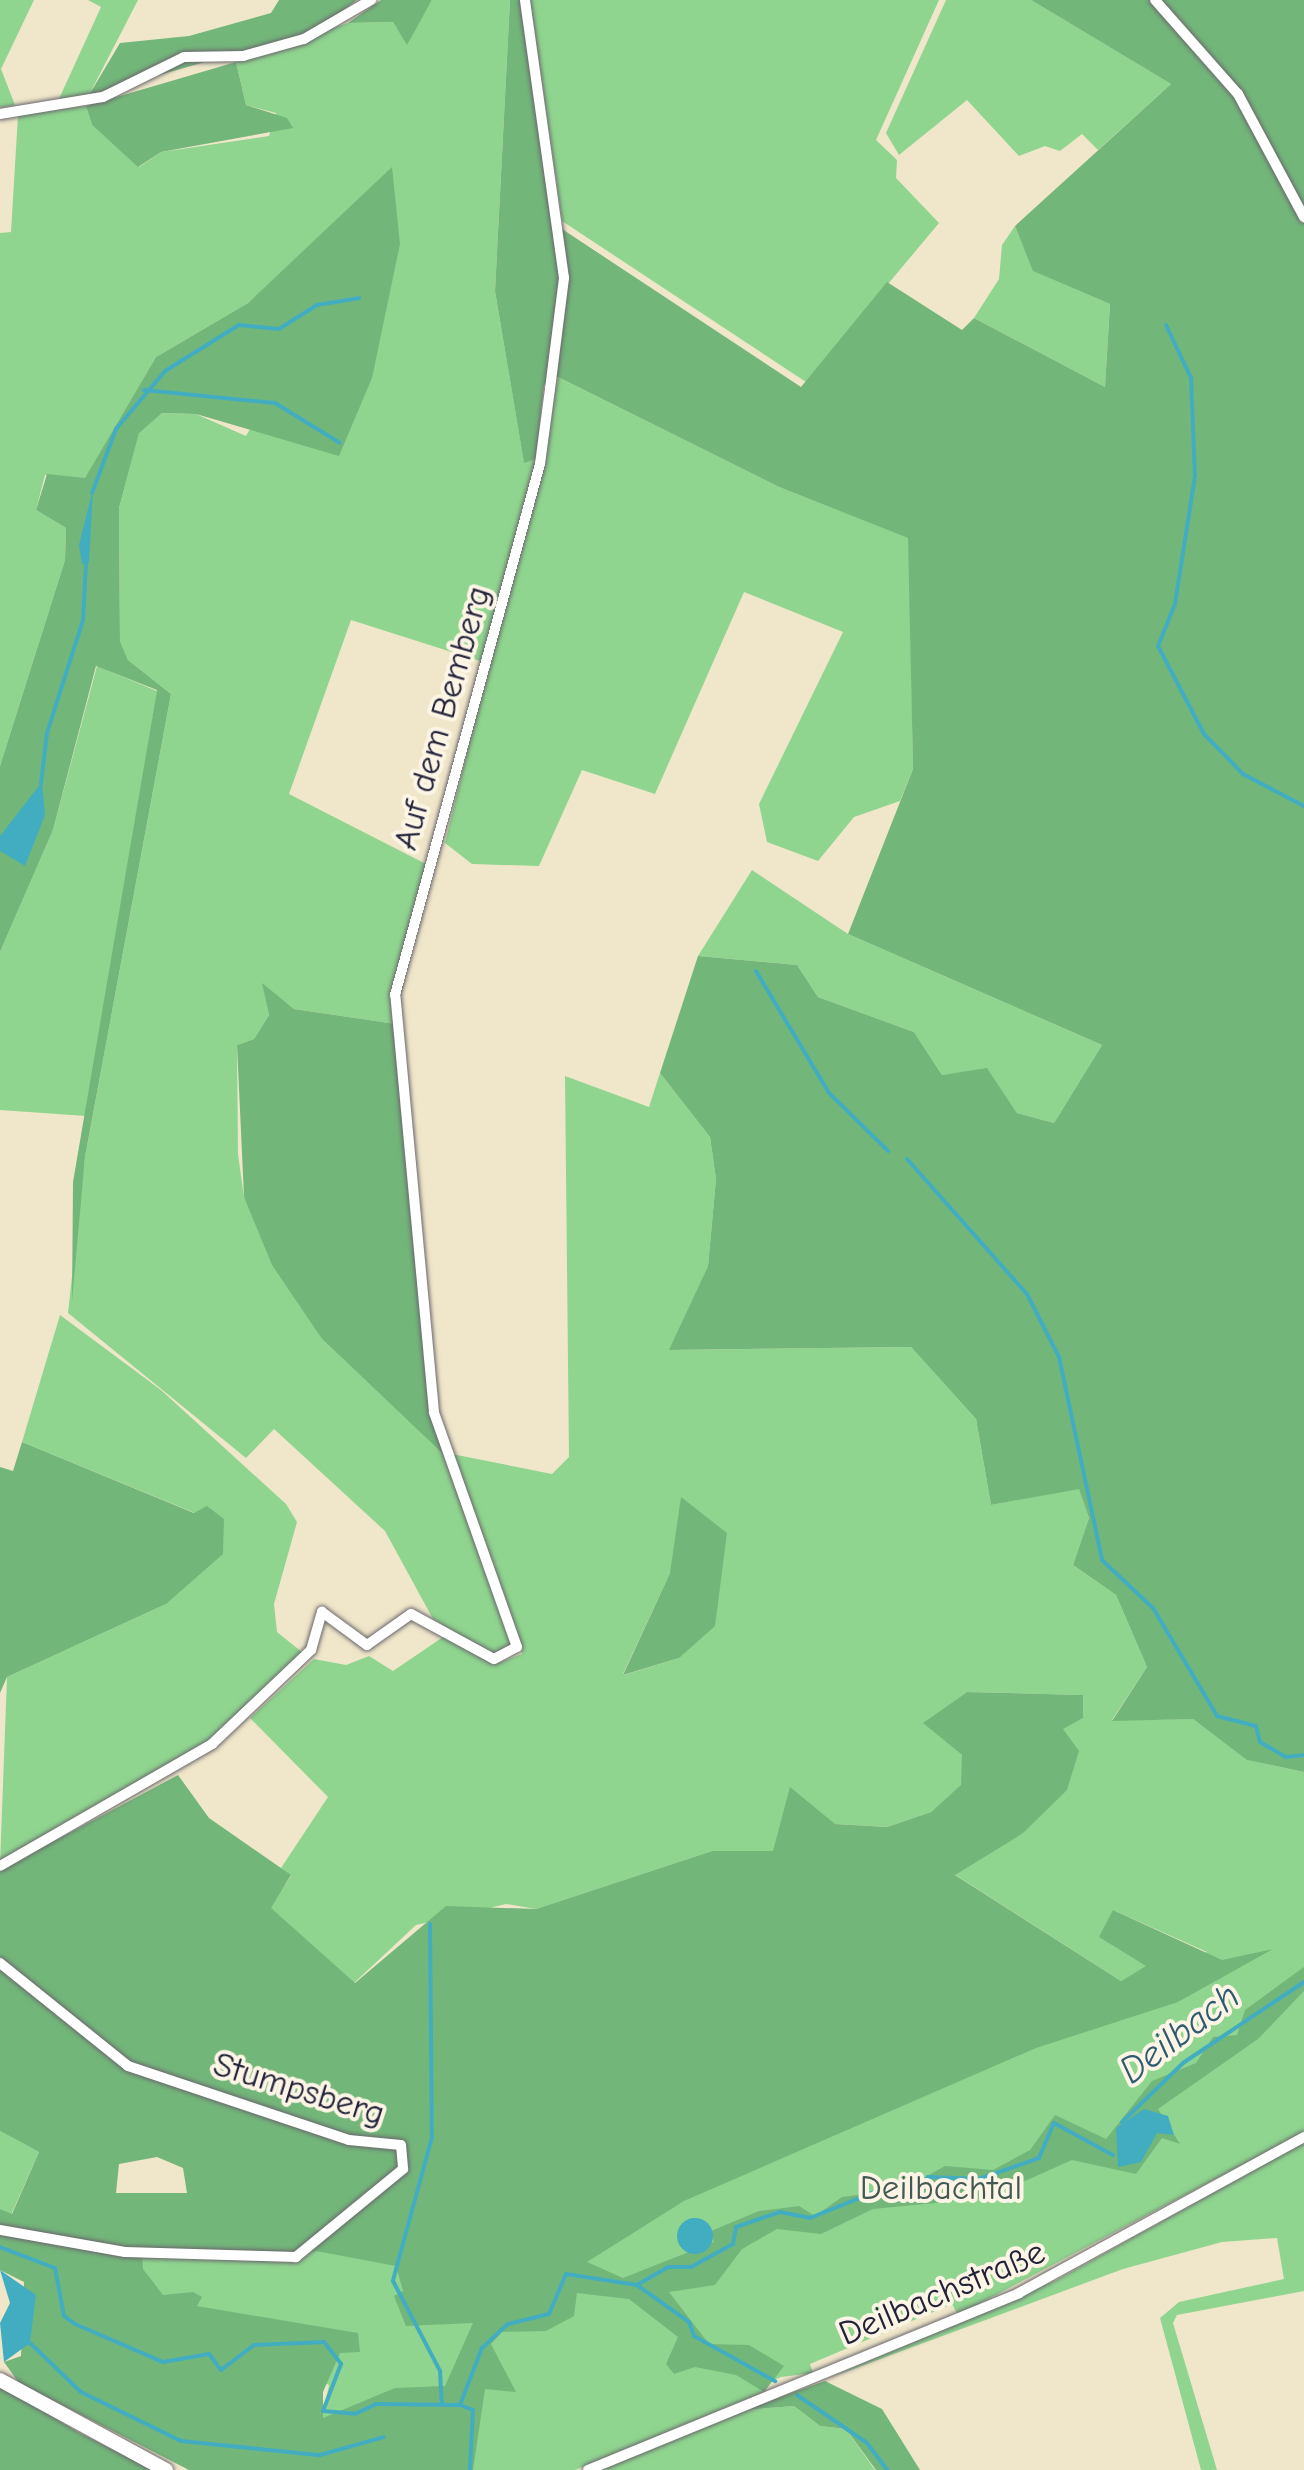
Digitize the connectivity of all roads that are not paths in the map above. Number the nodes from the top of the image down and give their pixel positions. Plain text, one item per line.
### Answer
1 (371, 0) edge
2 (525, 0) edge
3 (1155, 0) edge
4 (0, 114) edge
5 (1304, 218) edge
6 (0, 1866) edge
7 (0, 1962) edge
8 (1304, 2137) edge
9 (0, 2230) edge
10 (0, 2380) edge
11 (166, 2470) edge
12 (588, 2470) edge

1 - 4 street
2 - 6 street, Auf dem Bemberg
3 - 5 street
7 - 9 street, Stumpsberg
8 - 12 street, Deilbachstraße
10 - 11 main road

